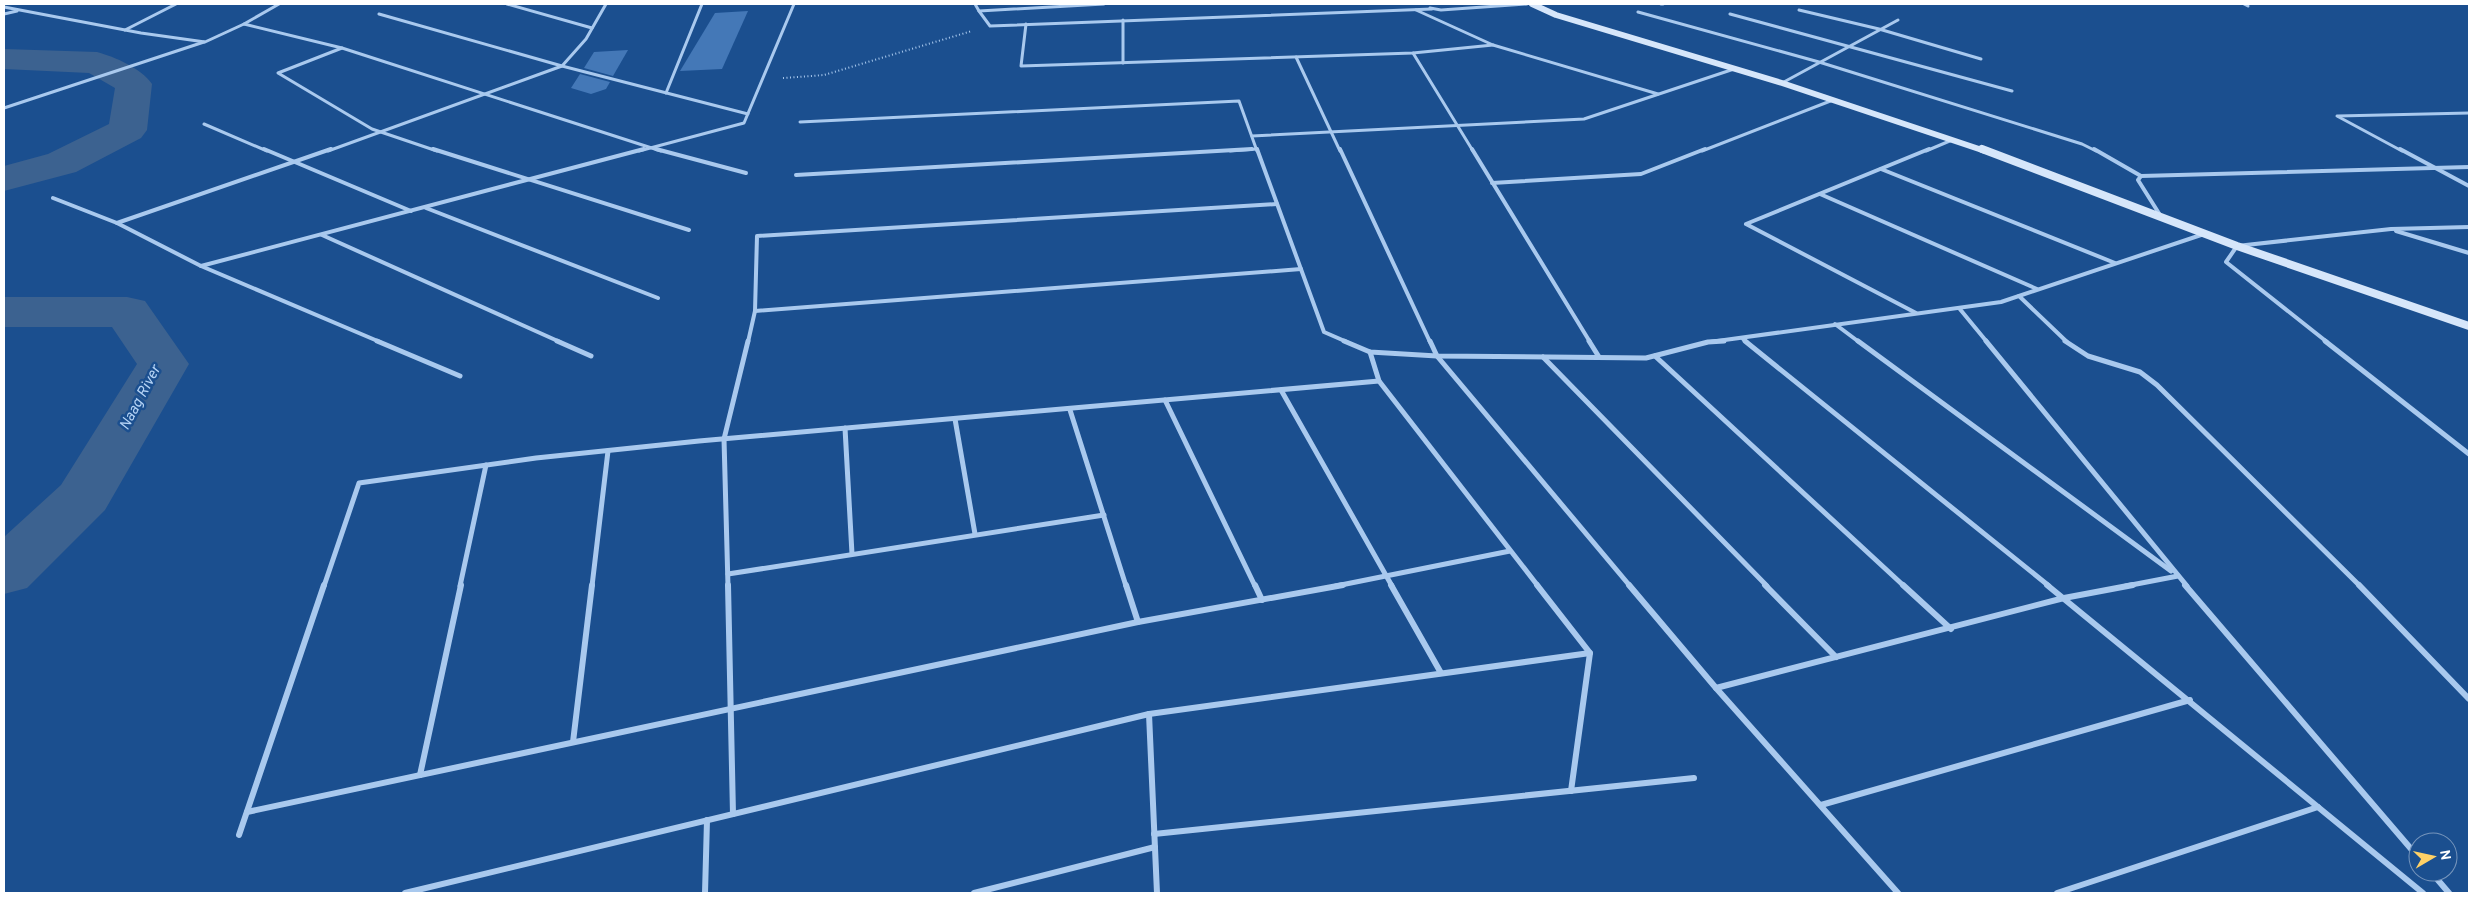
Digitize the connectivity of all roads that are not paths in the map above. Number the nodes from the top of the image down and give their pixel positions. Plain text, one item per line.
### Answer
1 (176, 4) edge
2 (279, 4) edge
3 (507, 4) edge
4 (606, 4) edge
5 (702, 4) edge
6 (794, 4) edge
7 (975, 4) edge
8 (1104, 4) edge
9 (1413, 4) edge
10 (1527, 4) edge
11 (1532, 4) edge
12 (2244, 4) edge
13 (2248, 6) dead end
14 (4, 7) edge
15 (1414, 9) junction
16 (1432, 9) junction
17 (19, 10) junction
18 (1799, 10) dead end
19 (979, 11) junction
20 (1638, 12) dead end
21 (4, 14) edge
22 (379, 14) dead end
23 (1730, 14) dead end
24 (1123, 20) junction
25 (1898, 20) dead end
26 (244, 24) junction
27 (1026, 24) junction
28 (592, 28) junction
29 (1879, 29) junction
30 (125, 30) junction
31 (205, 42) junction
32 (1493, 45) junction
33 (1850, 45) junction
34 (342, 48) junction
35 (1413, 53) junction
36 (1296, 57) junction
37 (1981, 59) dead end
38 (1819, 62) junction
39 (1123, 63) junction
40 (562, 66) junction
41 (1734, 68) junction
42 (1782, 83) junction
43 (2012, 91) dead end
44 (483, 93) junction
45 (666, 93) junction
46 (1658, 94) junction
47 (1833, 100) junction
48 (4, 108) edge
49 (2469, 113) edge
50 (748, 114) junction
51 (800, 122) dead end
52 (204, 124) dead end
53 (1458, 125) junction
54 (379, 131) junction
55 (1333, 131) junction
56 (1252, 136) junction
57 (1952, 140) junction
58 (651, 148) junction
59 (1257, 149) junction
60 (296, 162) junction
61 (2469, 167) edge
62 (2436, 168) junction
63 (1881, 169) junction
64 (746, 173) dead end
65 (796, 175) dead end
66 (2141, 176) junction
67 (526, 180) junction
68 (1492, 183) junction
69 (2469, 186) edge
70 (1820, 194) junction
71 (53, 198) dead end
72 (1277, 204) junction
73 (426, 208) junction
74 (411, 212) junction
75 (2160, 215) junction
76 (117, 223) junction
77 (2469, 227) edge
78 (2391, 229) junction
79 (689, 230) dead end
80 (2207, 233) junction
81 (321, 235) junction
82 (2237, 246) junction
83 (2469, 253) edge
84 (2115, 264) junction
85 (201, 266) junction
86 (1301, 269) junction
87 (2037, 290) junction
88 (2019, 296) junction
89 (658, 298) dead end
90 (1959, 308) junction
91 (755, 311) junction
92 (1916, 314) junction
93 (1835, 324) junction
94 (2469, 326) edge
95 (1743, 339) junction
96 (1370, 352) junction
97 (591, 356) dead end
98 (1437, 356) junction
99 (1655, 356) junction
100 (1543, 357) junction
101 (1599, 358) junction
102 (460, 376) dead end
103 (1378, 381) junction
104 (1281, 390) junction
105 (1165, 400) junction
106 (1070, 410) junction
107 (955, 419) junction
108 (845, 428) junction
109 (724, 439) junction
110 (608, 450) junction
111 (2469, 454) edge
112 (486, 465) junction
113 (1104, 515) junction
114 (975, 534) junction
115 (1510, 551) junction
116 (852, 554) junction
117 (728, 574) junction
118 (2178, 576) junction
119 (1386, 577) junction
120 (2064, 598) junction
121 (1262, 600) junction
122 (1138, 622) junction
123 (1951, 629) junction
124 (1590, 653) junction
125 (1836, 657) junction
126 (1440, 673) junction
127 (1716, 688) junction
128 (2469, 699) edge
129 (2190, 700) junction
130 (732, 708) junction
131 (1149, 714) junction
132 (573, 742) junction
133 (420, 775) junction
134 (1694, 778) dead end
135 (1571, 791) junction
136 (1820, 806) junction
137 (2318, 807) junction
138 (247, 812) junction
139 (733, 814) junction
140 (707, 820) junction
141 (1154, 834) junction
142 (239, 835) dead end
143 (2408, 844) edge
144 (1155, 847) junction
145 (2440, 882) edge
146 (406, 893) edge
147 (706, 893) edge
148 (974, 893) edge
149 (1157, 893) edge
150 (1898, 893) edge
151 (2057, 893) edge
152 (2423, 893) edge
153 (2449, 893) edge

1 - 30 street
2 - 26 street
3 - 28 street
4 - 28 street
5 - 45 street
6 - 50 street
7 - 19 street
8 - 19 street
9 - 16 street
10 - 16 street
11 - 41 street
12 - 13 street
14 - 17 street
15 - 16 street
15 - 24 street
15 - 32 street
17 - 21 street
17 - 30 street
18 - 29 street
19 - 27 street
20 - 38 street
22 - 40 street
23 - 33 street
24 - 27 street
24 - 39 street
25 - 29 street
26 - 31 street
26 - 34 street
27 - 39 street
28 - 40 street
29 - 33 street
29 - 37 street
30 - 31 street
31 - 48 street
32 - 35 street
32 - 46 street
33 - 38 street
33 - 43 street
34 - 44 street
34 - 54 street
35 - 36 street
35 - 53 street
36 - 39 street
36 - 55 street
38 - 42 street
38 - 66 street
40 - 44 street
40 - 45 street
41 - 42 street
41 - 46 street
42 - 47 street
44 - 54 street
44 - 58 street
45 - 50 street
46 - 53 street
47 - 57 street
47 - 68 street
49 - 62 street
50 - 58 street
51 - 56 street
52 - 60 street
53 - 55 street
53 - 68 street
54 - 60 street
54 - 67 street
55 - 56 street
55 - 98 street
56 - 59 street
57 - 63 street
57 - 75 street
58 - 64 street
58 - 67 street
59 - 65 street
59 - 72 street
60 - 74 street
60 - 76 street
61 - 62 street
62 - 66 street
62 - 69 street
63 - 70 street
63 - 84 street
66 - 75 street
67 - 73 street
67 - 79 street
68 - 101 street
70 - 87 street
70 - 92 street
71 - 76 street
72 - 86 street
72 - 91 street
73 - 74 street
73 - 89 street
74 - 81 street
75 - 80 street
76 - 85 street
77 - 78 street
78 - 82 street
78 - 83 street
80 - 82 street
80 - 84 street
81 - 85 street
81 - 97 street
82 - 94 street
82 - 111 street
84 - 87 street
85 - 102 street
86 - 91 street
86 - 96 street
87 - 88 street
88 - 90 street
88 - 128 street
90 - 92 street
90 - 118 street
91 - 109 street
92 - 93 street
93 - 95 street
93 - 118 street
95 - 99 street
95 - 120 street
96 - 98 street
96 - 103 street
98 - 100 street
98 - 127 street
99 - 101 street
99 - 123 street
100 - 101 street
100 - 125 street
103 - 104 street
103 - 115 street
104 - 105 street
104 - 119 street
105 - 106 street
105 - 121 street
106 - 107 street
106 - 113 street
107 - 108 street
107 - 114 street
108 - 109 street
108 - 116 street
109 - 110 street
109 - 117 street
110 - 112 street
110 - 132 street
112 - 133 street
112 - 138 street
113 - 114 street
113 - 122 street
114 - 116 street
115 - 119 street
115 - 124 street
116 - 117 street
117 - 130 street
118 - 120 street
118 - 143 street
119 - 121 street
119 - 126 street
120 - 123 street
120 - 129 street
121 - 122 street
122 - 130 street
123 - 125 street
124 - 126 street
124 - 135 street
125 - 127 street
126 - 131 street
127 - 136 street
129 - 136 street
129 - 137 street
130 - 132 street
130 - 139 street
131 - 139 street
131 - 141 street
132 - 133 street
133 - 138 street
134 - 135 street
135 - 141 street
136 - 150 street
137 - 151 street
137 - 152 street
138 - 142 street
139 - 140 street
140 - 146 street
140 - 147 street
141 - 144 street
144 - 148 street
144 - 149 street
145 - 153 street

